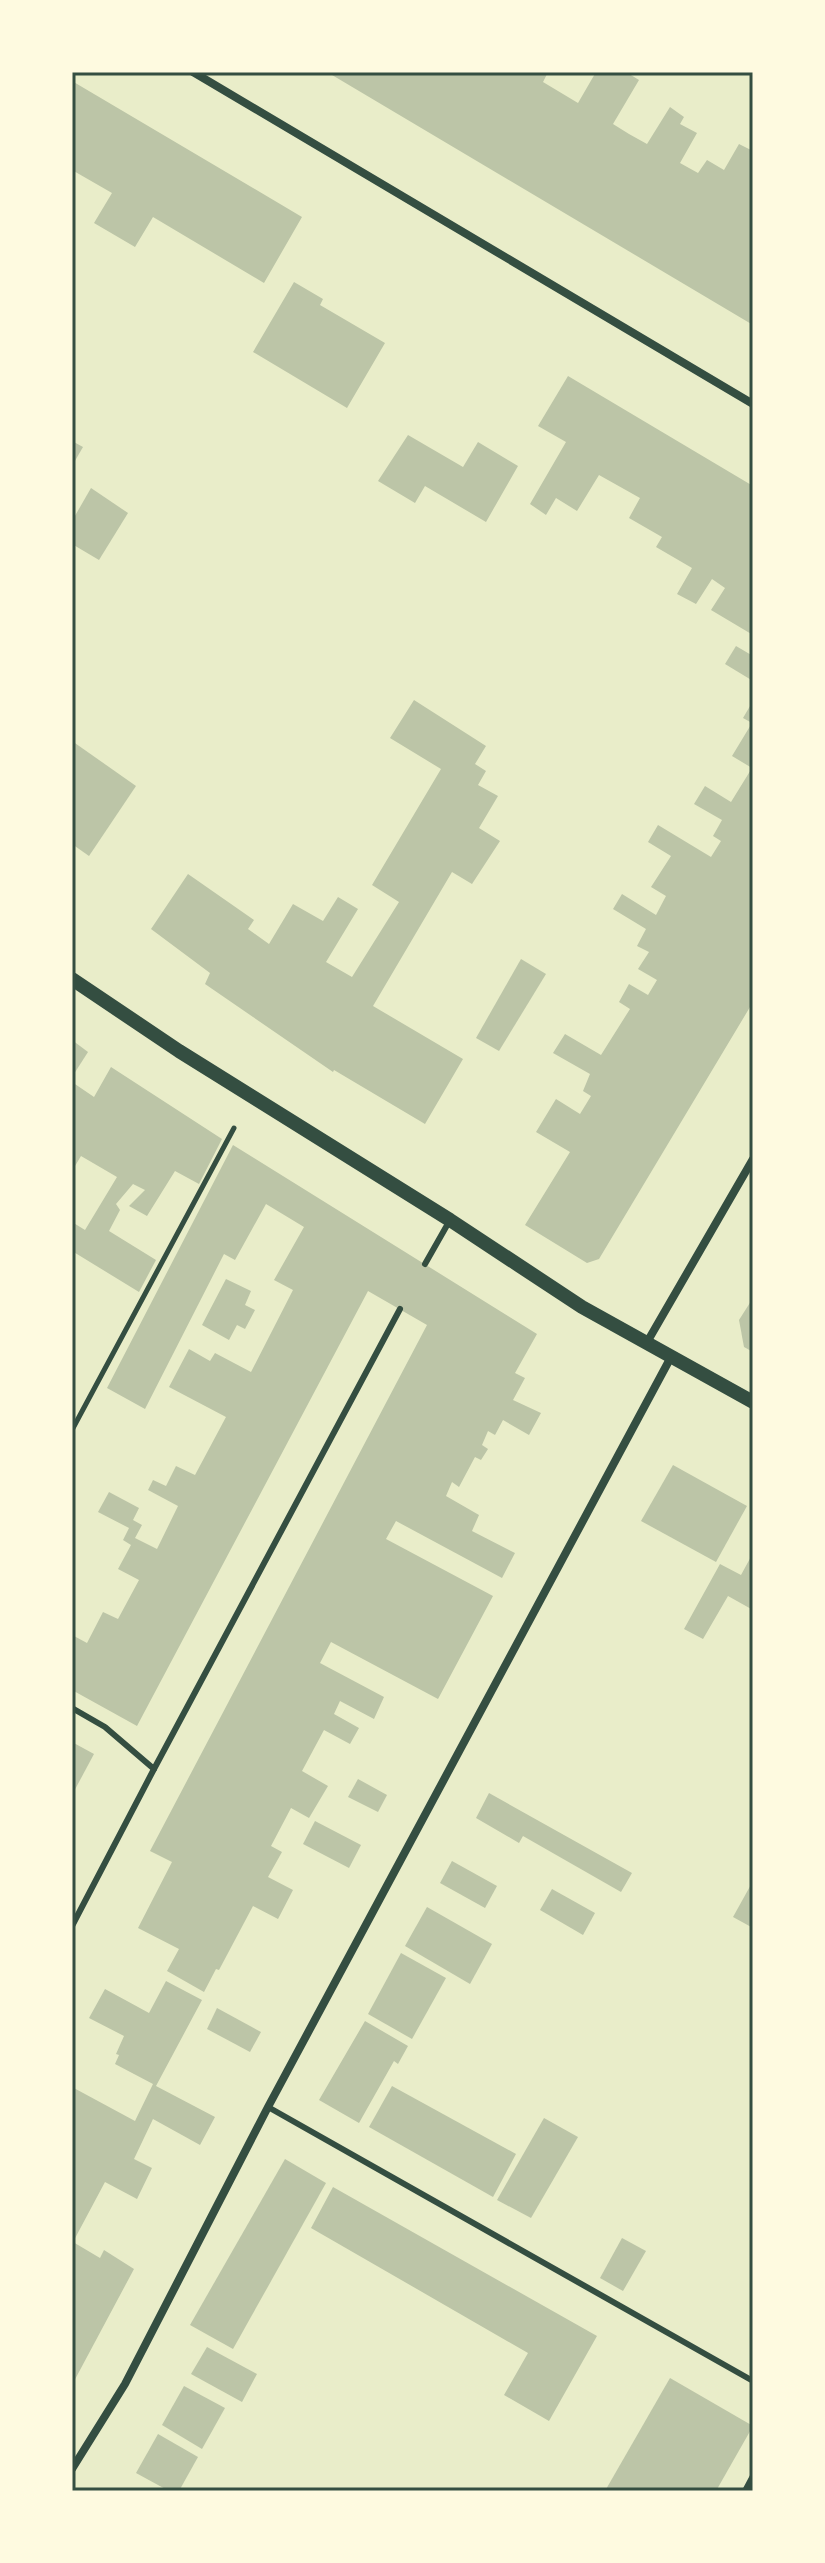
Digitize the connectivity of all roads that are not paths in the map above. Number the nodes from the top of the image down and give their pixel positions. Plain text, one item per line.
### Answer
1 (193, 72) edge
2 (753, 404) edge
3 (72, 979) edge
4 (753, 1159) edge
5 (450, 1220) junction
6 (425, 1264) dead end
7 (400, 1309) dead end
8 (646, 1344) junction
9 (671, 1357) junction
10 (753, 1402) edge
11 (72, 1708) edge
12 (154, 1769) junction
13 (72, 1926) edge
14 (268, 2107) junction
15 (753, 2381) edge
16 (72, 2469) edge
17 (753, 2476) edge
18 (745, 2491) edge

1 - 2 street
3 - 5 street
4 - 8 street
5 - 6 lane
5 - 8 street
7 - 12 lane
8 - 9 street
9 - 10 street
9 - 14 street
11 - 12 lane
12 - 13 lane
14 - 15 lane
14 - 16 street
17 - 18 lane

